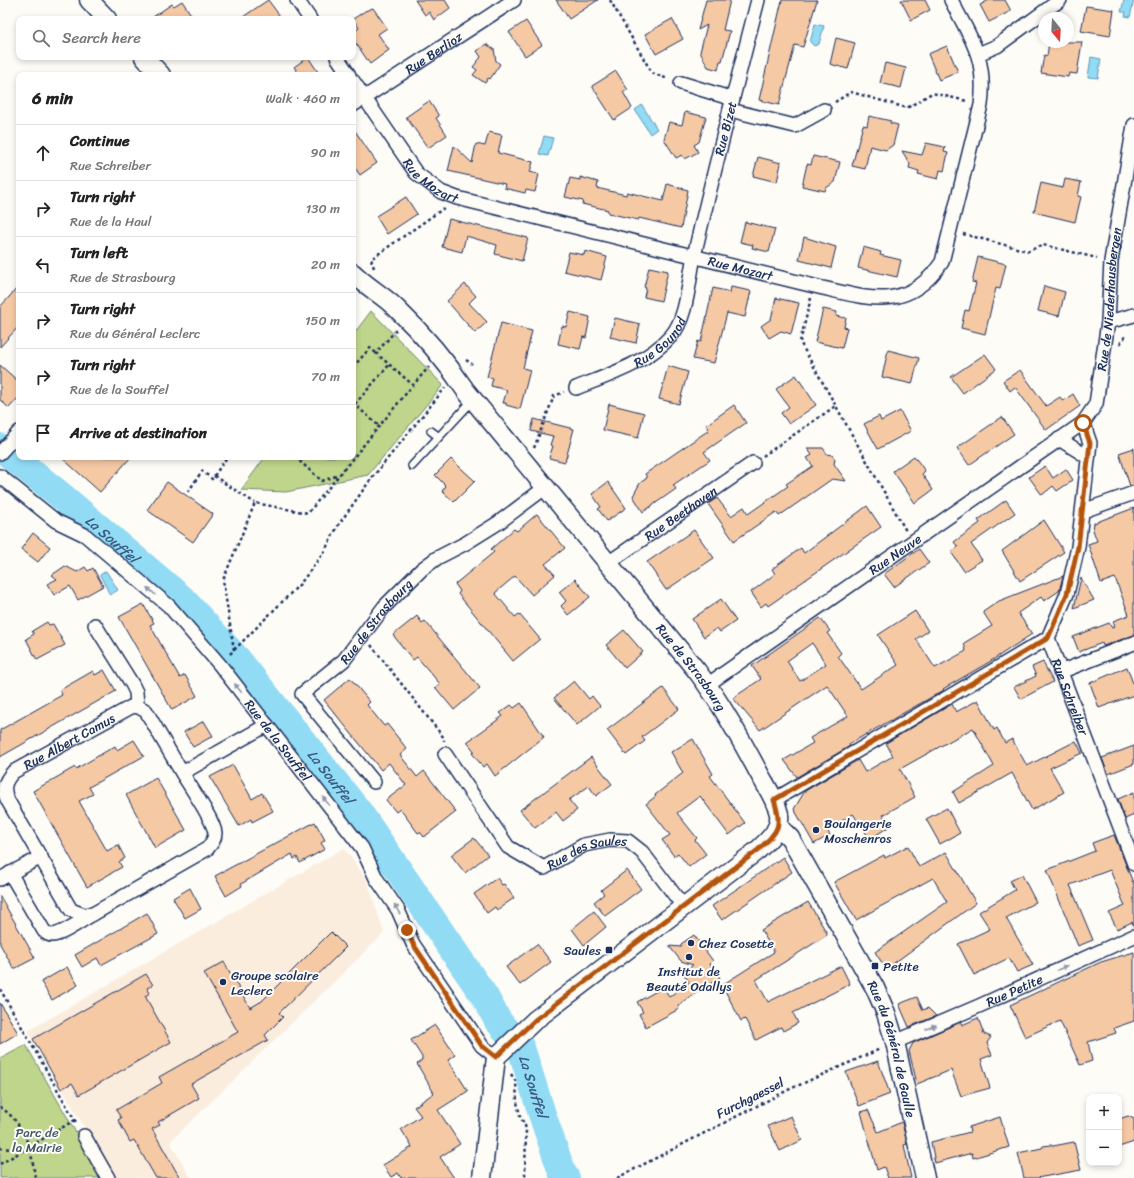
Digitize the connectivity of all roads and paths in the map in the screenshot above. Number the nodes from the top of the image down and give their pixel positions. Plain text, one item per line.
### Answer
1 (89, 0) edge
2 (297, 0) edge
3 (514, 0) edge
4 (610, 0) edge
5 (758, 0) edge
6 (951, 0) edge
7 (1060, 0) edge
8 (104, 16) edge
9 (308, 16) edge
10 (978, 54) junction
11 (147, 60) edge
12 (339, 60) edge
13 (158, 72) edge
14 (347, 72) edge
15 (681, 83) joint
16 (356, 85) edge
17 (364, 97) junction
18 (356, 103) edge
19 (732, 104) junction
20 (981, 105) junction
21 (824, 110) joint
22 (1134, 125) edge
23 (457, 198) junction
24 (951, 230) junction
25 (694, 256) junction
26 (1110, 262) junction
27 (376, 275) dead end
28 (356, 276) edge
29 (814, 286) junction
30 (1134, 315) edge
31 (407, 319) junction
32 (1108, 322) junction
33 (376, 353) junction
34 (463, 358) dead end
35 (356, 364) edge
36 (390, 364) junction
37 (472, 364) dead end
38 (430, 366) dead end
39 (450, 383) dead end
40 (413, 385) junction
41 (576, 388) joint
42 (473, 400) junction
43 (356, 402) edge
44 (837, 405) junction
45 (356, 406) edge
46 (1083, 423) junction
47 (379, 426) junction
48 (431, 430) dead end
49 (16, 436) edge
50 (439, 437) junction
51 (1059, 439) junction
52 (0, 453) edge
53 (356, 454) edge
54 (1088, 457) junction
55 (225, 460) edge
56 (298, 460) edge
57 (351, 460) edge
58 (525, 461) junction
59 (753, 463) joint
60 (412, 466) dead end
61 (339, 475) junction
62 (0, 476) edge
63 (214, 476) junction
64 (546, 487) junction
65 (188, 492) dead end
66 (1134, 493) edge
67 (255, 503) junction
68 (1083, 511) junction
69 (911, 542) junction
70 (608, 563) junction
71 (95, 626) dead end
72 (364, 635) junction
73 (1048, 638) junction
74 (1134, 643) edge
75 (1060, 672) junction
76 (707, 685) junction
77 (137, 706) junction
78 (267, 725) junction
79 (445, 754) joint
80 (182, 773) junction
81 (374, 782) dead end
82 (774, 800) junction
83 (778, 826) junction
84 (41, 857) junction
85 (1134, 864) edge
86 (5, 876) edge
87 (683, 906) junction
88 (93, 914) junction
89 (1134, 936) edge
90 (0, 989) edge
91 (895, 1042) junction
92 (501, 1052) junction
93 (0, 1107) edge
94 (75, 1120) junction
95 (84, 1136) joint
96 (29, 1145) junction
97 (0, 1148) edge
98 (22, 1150) junction
99 (0, 1164) edge
100 (35, 1178) edge
101 (108, 1178) edge
102 (482, 1178) edge
103 (525, 1178) edge
104 (617, 1178) edge
105 (925, 1178) edge

1 - 8 street
2 - 9 street
3 - 17 street, Rue Berlioz
4 - 15 path
5 - 19 street, Rue Bizet
6 - 10 street, Rue Mozart
7 - 10 street
10 - 20 street, Rue Mozart
11 - 13 street
12 - 14 street
15 - 19 street
16 - 17 street, Rue Mozart
17 - 18 street, Rue Berlioz
17 - 23 street, Rue Mozart
19 - 21 street
19 - 25 street, Rue Bizet
20 - 21 path
20 - 24 street, Rue Mozart
22 - 26 street, Rue de Niederhausbergen
23 - 25 street, Rue Mozart
23 - 27 path
24 - 26 path
24 - 29 street, Rue Mozart
25 - 29 street, Rue Mozart
25 - 41 street, Rue Gounod
26 - 32 street, Rue de Niederhausbergen
28 - 31 street, Rue de Strasbourg
29 - 44 path
30 - 32 street
31 - 33 path
31 - 42 street, Rue de Strasbourg
32 - 46 street, Rue de Niederhausbergen
33 - 35 path
33 - 36 path
34 - 37 path
36 - 40 path
36 - 43 path
38 - 40 path
39 - 67 path
40 - 47 path
41 - 58 path
42 - 50 lane
42 - 58 street, Rue de Strasbourg
44 - 59 path
44 - 69 path
45 - 47 path
46 - 51 street, Rue Neuve
46 - 54 street
47 - 53 path
48 - 50 lane
49 - 52 street
50 - 60 lane
51 - 54 street
51 - 69 street, Rue Neuve
54 - 68 street
55 - 63 path
56 - 61 path
57 - 61 path
58 - 64 street, Rue de Strasbourg
59 - 70 street, Rue Beethoven
61 - 67 path
78 -> 62 street, Rue de la Souffel
63 - 65 path
63 - 67 path
64 - 70 street, Rue de Strasbourg
64 - 72 street, Rue de Strasbourg
66 - 68 street
68 - 73 street
69 - 76 street, Rue Neuve
70 - 76 street, Rue de Strasbourg
71 - 77 street
72 - 79 path
72 - 81 street, Rue de Strasbourg
73 - 75 street, Rue Schreiber
73 - 82 street
74 - 75 street
75 - 85 street, Rue Schreiber
76 - 82 street, Rue de Strasbourg
77 - 80 street
77 - 84 street, Rue Albert Camus
78 - 80 street
92 -> 78 street, Rue de la Souffel
79 - 87 street, Rue des Saules
80 - 88 street
82 - 83 street, Rue de Strasbourg
83 - 87 street
83 - 91 street, Rue du Général de Gaulle
84 - 86 street
84 - 88 street, Rue Albert Camus
86 - 88 street
87 - 92 street
91 -> 89 street, Rue Petite
90 - 94 path
91 - 104 path, Furchgaessel
91 - 105 street, Rue du Général de Gaulle
92 - 102 street
92 - 103 path
93 - 96 path
94 - 95 path
94 - 96 path
95 - 101 street
96 - 98 path
96 - 100 path
97 - 98 path
98 - 99 path

